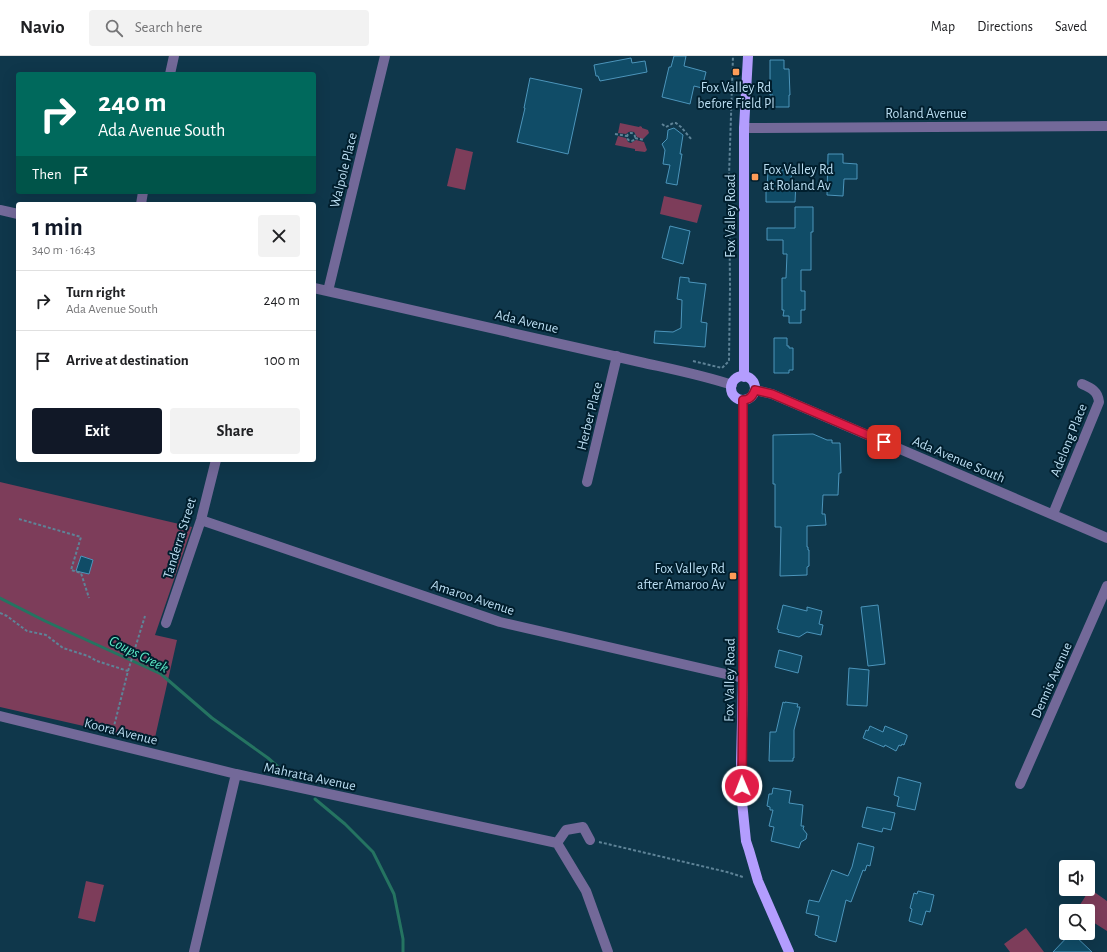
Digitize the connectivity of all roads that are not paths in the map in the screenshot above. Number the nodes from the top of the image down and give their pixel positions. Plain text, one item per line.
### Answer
1 (174, 56) edge
2 (385, 56) edge
3 (748, 56) edge
4 (170, 72) edge
5 (1107, 126) edge
6 (744, 128) junction
7 (0, 210) edge
8 (16, 214) edge
9 (316, 288) edge
10 (328, 291) junction
11 (618, 356) junction
12 (744, 377) junction
13 (1082, 384) dead end
14 (732, 385) junction
15 (755, 390) junction
16 (743, 400) junction
17 (216, 462) edge
18 (587, 482) dead end
19 (1053, 514) junction
20 (201, 520) junction
21 (1107, 538) edge
22 (1107, 586) edge
23 (166, 623) dead end
24 (743, 678) junction
25 (0, 716) edge
26 (236, 774) junction
27 (1020, 784) dead end
28 (590, 840) road end
29 (557, 843) junction
30 (194, 952) edge
31 (608, 952) edge
32 (789, 952) edge

1 - 4 street
2 - 10 street, Walpole Place
3 - 6 main road, Fox Valley Road
5 - 6 street, Roland Avenue
6 - 12 main road, Fox Valley Road
7 - 8 street
9 - 10 street, Ada Avenue
10 - 11 street, Ada Avenue
11 - 14 street, Ada Avenue
11 - 18 street, Herber Place
12 - 14 main road
12 - 15 main road
13 - 19 street, Adelong Place
14 - 16 main road
15 - 16 main road
15 - 19 street, Ada Avenue South
16 - 24 main road, Fox Valley Road
17 - 20 street, Tanderra Street
19 - 21 street, Ada Avenue South
20 - 23 street, Tanderra Street
20 - 24 street, Amaroo Avenue
22 - 27 street, Dennis Avenue
24 - 32 main road, Fox Valley Road
25 - 26 street, Koora Avenue
26 - 29 street, Mahratta Avenue
26 - 30 street
28 - 29 street
29 - 31 street

